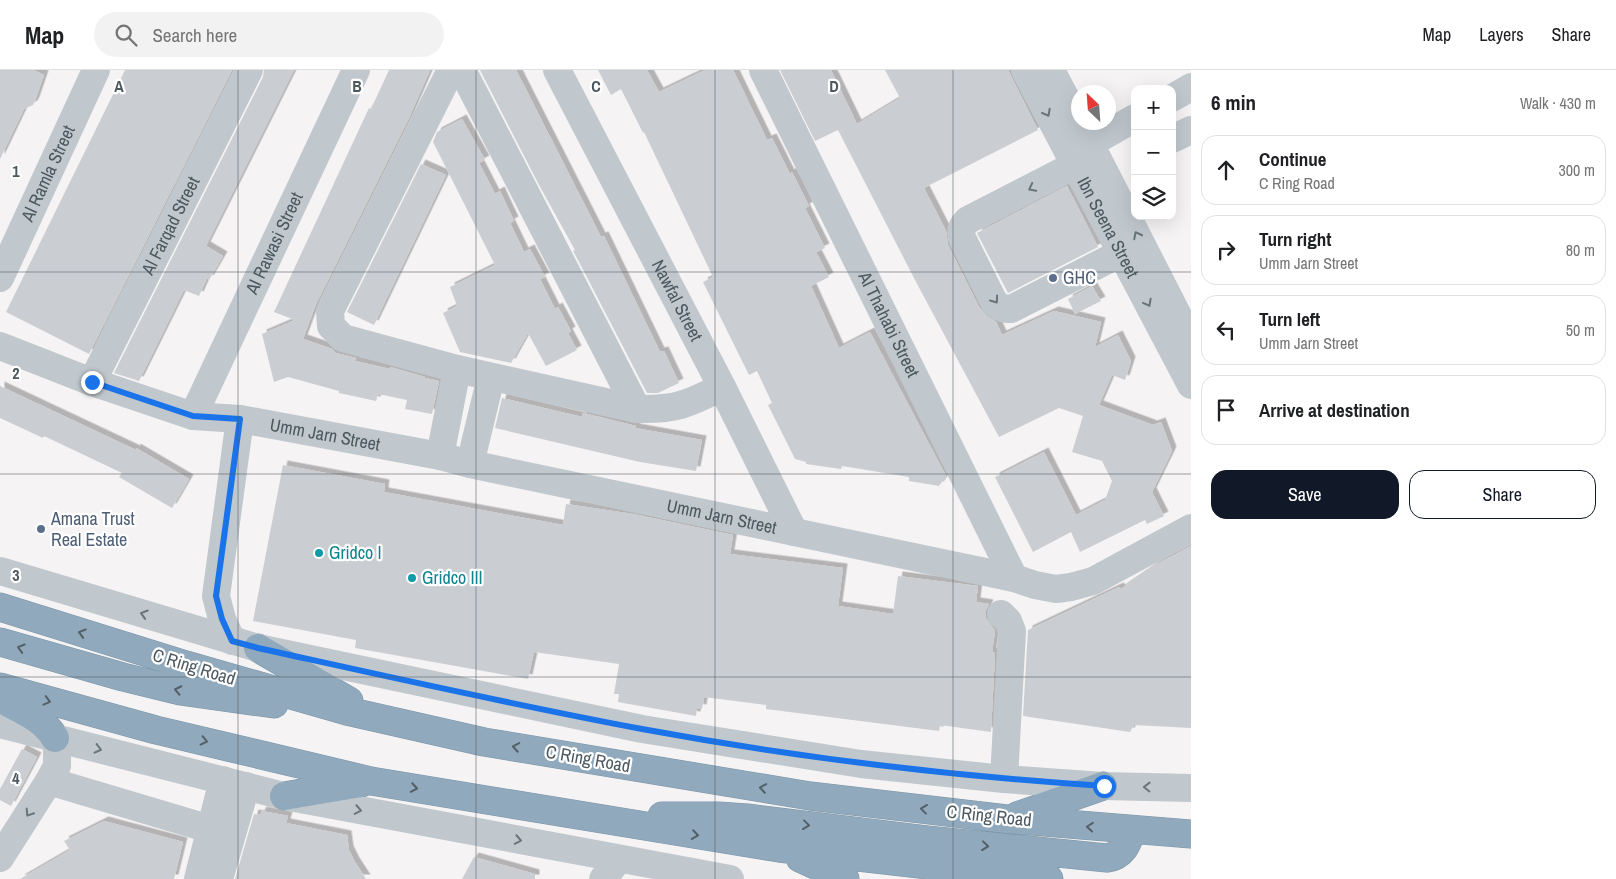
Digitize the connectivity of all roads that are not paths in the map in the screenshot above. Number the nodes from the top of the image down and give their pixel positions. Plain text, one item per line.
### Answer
1 (96, 70) edge
2 (249, 70) edge
3 (356, 70) edge
4 (451, 70) edge
5 (462, 70) edge
6 (557, 70) edge
7 (763, 70) edge
8 (1025, 70) edge
9 (1051, 70) edge
10 (1191, 87) edge
11 (1176, 96) edge
12 (1131, 120) edge
13 (1191, 130) edge
14 (1176, 137) edge
15 (1078, 142) edge
16 (1121, 253) junction
17 (0, 278) edge
18 (1191, 341) edge
19 (0, 346) edge
20 (457, 369) junction
21 (491, 378) junction
22 (92, 382) junction
23 (1191, 384) edge
24 (722, 387) junction
25 (637, 409) junction
26 (193, 416) junction
27 (240, 419) junction
28 (440, 456) junction
29 (470, 464) junction
30 (1191, 528) edge
31 (794, 532) junction
32 (0, 571) edge
33 (1014, 578) junction
34 (216, 596) junction
35 (0, 607) edge
36 (1001, 614) dead end
37 (181, 625) junction
38 (232, 641) junction
39 (0, 642) edge
40 (258, 648) junction
41 (0, 687) edge
42 (0, 698) edge
43 (347, 711) junction
44 (378, 718) junction
45 (0, 724) edge
46 (55, 738) junction
47 (1004, 779) junction
48 (49, 781) junction
49 (372, 781) junction
50 (235, 783) junction
51 (1104, 786) junction
52 (1191, 788) edge
53 (284, 796) junction
54 (583, 817) junction
55 (1007, 819) junction
56 (210, 829) junction
57 (1132, 830) junction
58 (1191, 834) edge
59 (779, 848) junction
60 (0, 858) edge
61 (611, 869) edge
62 (662, 873) edge
63 (198, 879) edge
64 (219, 879) edge
65 (730, 879) edge
66 (845, 879) edge
67 (1049, 879) edge

1 - 17 street, Al Ramla Street
2 - 22 street, Al Farqad Street
3 - 26 street, Al Rawasi Street
4 - 20 street
5 - 25 street
6 - 24 street, Nawfal Street
7 - 33 street, Al Thahabi Street
8 -> 15 street, Ibn Seena Street
9 - 15 street, Ibn Seena Street
10 - 11 street
12 - 15 street
13 - 14 street
15 - 16 street, Ibn Seena Street
15 -> 16 street
18 -> 15 street, Ibn Seena Street
16 -> 23 street, Ibn Seena Street
19 - 22 street, Umm Jarn Street
20 - 21 street
20 - 28 street
21 - 25 street
21 - 29 street
22 - 26 street, Umm Jarn Street
24 - 25 street
24 - 31 street, Nawfal Street
26 - 27 street, Umm Jarn Street
27 - 28 street, Umm Jarn Street
27 - 34 street
28 - 29 street, Umm Jarn Street
29 - 31 street, Umm Jarn Street
30 - 33 street, Umm Jarn Street
31 - 33 street, Umm Jarn Street
37 -> 32 street, C Ring Road
34 - 37 street
34 - 38 street
43 -> 35 highway, C Ring Road
36 - 47 street
37 - 38 street, C Ring Road
38 - 40 street, C Ring Road
43 -> 39 highway
40 - 44 highway
40 - 47 street, C Ring Road
41 -> 49 highway
42 - 46 highway
43 - 44 highway, C Ring Road
55 -> 44 highway, C Ring Road
45 - 46 street
46 - 48 street
46 -> 50 street
47 - 51 street, C Ring Road
48 - 56 street
48 -> 60 street
49 - 53 highway
49 -> 54 highway
50 - 53 street
50 - 56 street
50 - 64 street
52 -> 51 street, C Ring Road
51 - 55 highway
53 -> 61 street
54 -> 57 highway
54 -> 59 highway
57 -> 55 highway, C Ring Road
56 - 63 street
57 - 58 highway, C Ring Road
59 - 66 highway
59 - 67 highway
61 - 62 street
62 - 65 street

